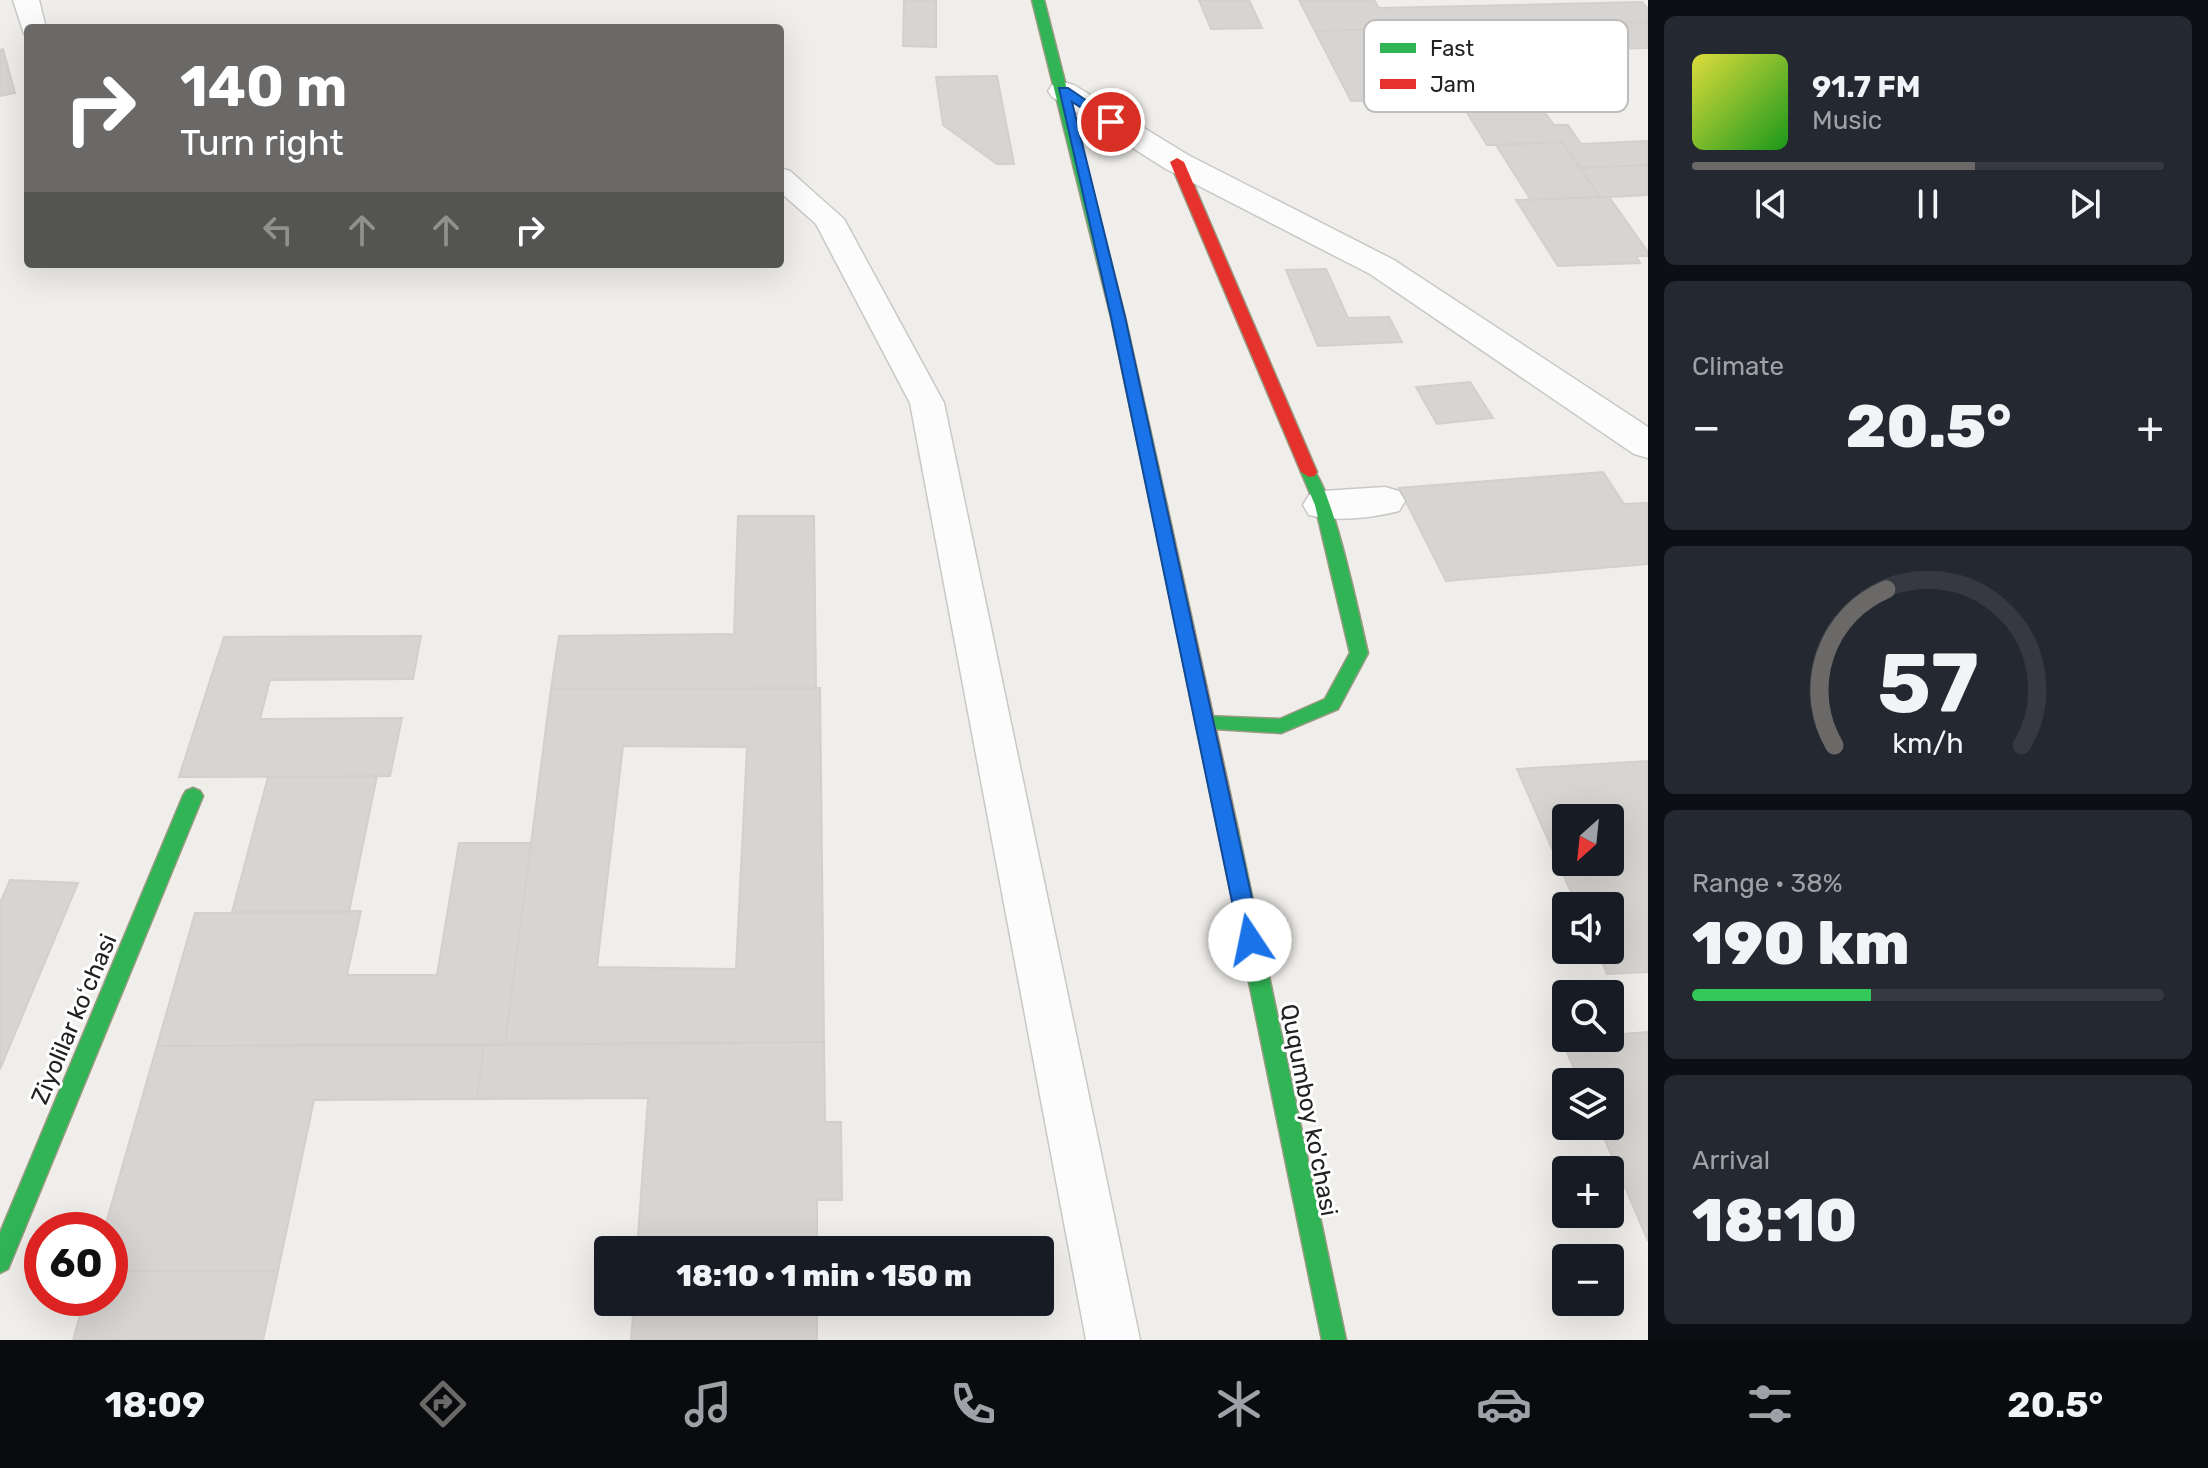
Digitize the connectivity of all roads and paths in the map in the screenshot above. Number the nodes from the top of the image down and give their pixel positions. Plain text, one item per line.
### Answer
1 (26, 0) edge
2 (1038, 0) edge
3 (32, 24) edge
4 (1063, 91) junction
5 (1177, 162) junction
6 (784, 180) edge
7 (1648, 445) edge
8 (1385, 501) dead end
9 (1323, 505) junction
10 (1206, 723) junction
11 (193, 796) dead end
12 (0, 1261) edge
13 (1113, 1340) edge
14 (1334, 1340) edge

1 - 3 lane
2 - 4 main road, Ququmboy ko'chasi
4 - 5 street
4 - 10 main road, Ququmboy ko'chasi
5 - 7 street
5 - 9 main road
6 - 13 lane
8 - 9 street
9 - 10 main road
10 - 14 main road, Ququmboy ko'chasi
11 - 12 main road, Ziyolilar koʻchasi

